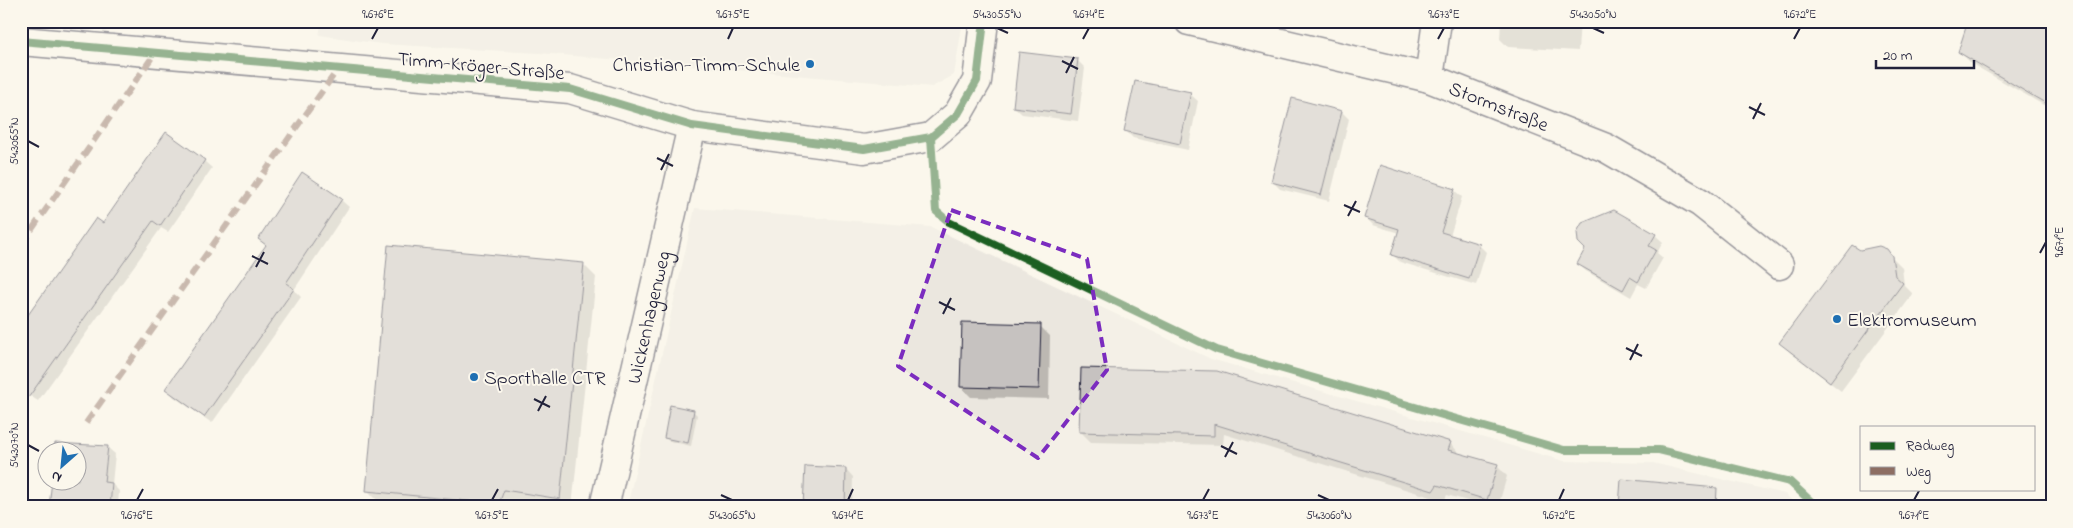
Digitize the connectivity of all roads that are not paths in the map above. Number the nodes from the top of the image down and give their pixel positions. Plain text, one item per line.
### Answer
1 (984, 21) edge
2 (1189, 21) edge
3 (1437, 21) edge
4 (21, 41) edge
5 (1429, 78) junction
6 (692, 126) junction
7 (1779, 265) dead end
8 (604, 507) edge

1 - 6 street, Timm-Kröger-Straße
2 - 5 street, Stormstraße
3 - 5 street
4 - 6 street, Timm-Kröger-Straße
5 - 7 street, Stormstraße
6 - 8 street, Wickenhagenweg

